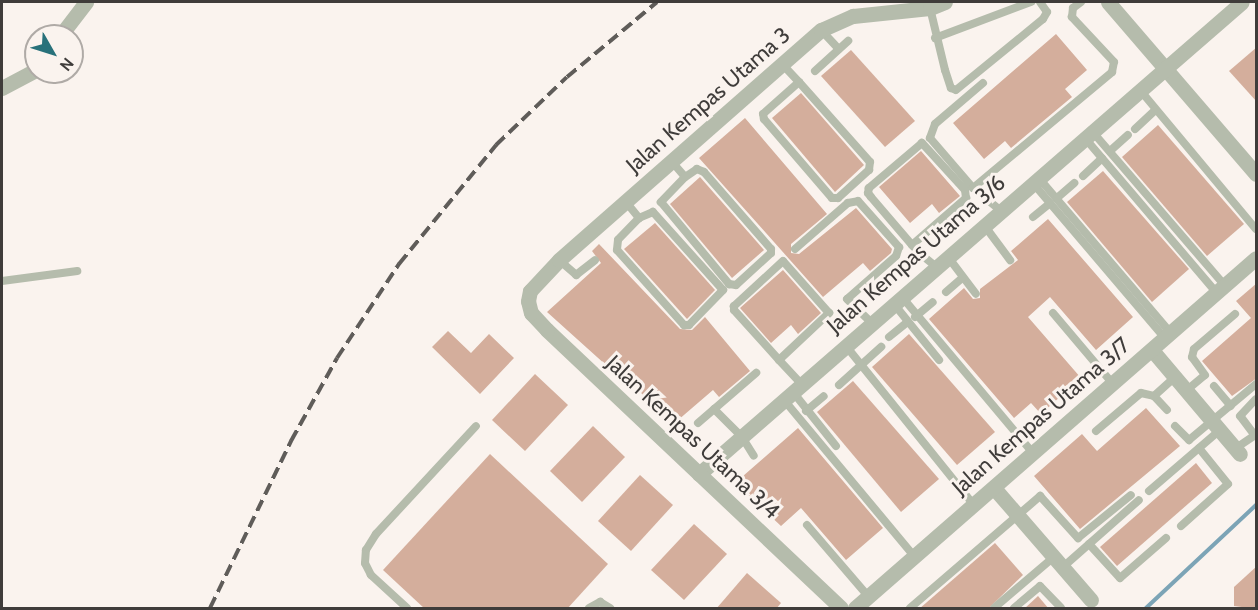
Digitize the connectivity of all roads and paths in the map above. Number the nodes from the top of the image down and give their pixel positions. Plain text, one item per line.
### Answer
1 (86, 2) edge
2 (945, 2) edge
3 (1030, 2) edge
4 (1040, 2) edge
5 (1081, 2) edge
6 (1108, 2) edge
7 (1242, 2) edge
8 (930, 8) junction
9 (69, 24) edge
10 (822, 30) junction
11 (935, 38) junction
12 (848, 41) dead end
13 (839, 49) junction
14 (783, 65) junction
15 (1163, 69) junction
16 (815, 71) dead end
17 (24, 76) edge
18 (799, 82) junction
19 (983, 83) dead end
20 (2, 88) edge
21 (1139, 89) junction
22 (1155, 111) junction
23 (1135, 129) dead end
24 (1088, 134) junction
25 (1128, 135) dead end
26 (1110, 151) junction
27 (1102, 158) junction
28 (673, 163) junction
29 (1257, 174) edge
30 (1083, 176) dead end
31 (686, 177) junction
32 (1035, 180) junction
33 (1074, 183) dead end
34 (973, 188) junction
35 (1053, 200) junction
36 (626, 202) junction
37 (1000, 210) junction
38 (639, 218) junction
39 (1033, 218) dead end
40 (984, 225) junction
41 (1257, 229) edge
42 (912, 245) junction
43 (795, 249) dead end
44 (1257, 258) edge
45 (559, 260) junction
46 (595, 260) dead end
47 (1010, 260) dead end
48 (941, 261) junction
49 (77, 271) dead end
50 (962, 278) junction
51 (2, 281) edge
52 (1221, 290) junction
53 (530, 291) joint
54 (946, 292) dead end
55 (976, 294) dead end
56 (898, 300) junction
57 (933, 302) dead end
58 (1053, 313) dead end
59 (1235, 314) dead end
60 (915, 317) junction
61 (872, 323) junction
62 (906, 323) junction
63 (1168, 335) junction
64 (890, 338) dead end
65 (846, 346) junction
66 (881, 347) dead end
67 (1152, 350) junction
68 (779, 360) junction
69 (939, 360) dead end
70 (860, 366) junction
71 (756, 373) dead end
72 (1175, 377) junction
73 (1113, 384) junction
74 (1257, 384) edge
75 (839, 385) dead end
76 (1214, 386) dead end
77 (1187, 390) junction
78 (793, 392) junction
79 (824, 396) dead end
80 (1154, 396) junction
81 (1257, 399) edge
82 (1231, 406) junction
83 (714, 409) junction
84 (806, 411) junction
85 (1167, 411) dead end
86 (698, 423) dead end
87 (1216, 425) junction
88 (476, 426) dead end
89 (1175, 426) dead end
90 (1096, 431) dead end
91 (1255, 435) edge
92 (742, 437) junction
93 (836, 446) dead end
94 (1199, 448) junction
95 (1238, 451) joint
96 (1033, 453) junction
97 (754, 456) dead end
98 (699, 474) junction
99 (994, 488) junction
100 (1149, 491) dead end
101 (1131, 495) dead end
102 (1139, 500) dead end
103 (974, 505) junction
104 (1018, 515) junction
105 (807, 525) dead end
106 (1181, 526) dead end
107 (1166, 538) dead end
108 (1089, 544) junction
109 (915, 557) junction
110 (1059, 562) junction
111 (869, 597) junction
112 (1091, 600) dead end
113 (406, 609) edge
114 (589, 609) edge
115 (610, 609) edge
116 (841, 609) edge
117 (855, 609) edge
118 (910, 609) edge
119 (994, 609) edge
120 (1014, 609) edge
121 (1061, 609) edge

1 - 9 street
2 - 8 street, Jalan Kempas Utama 3
3 - 11 lane
4 - 11 lane
5 - 34 lane
6 - 15 street
7 - 15 street, Jalan Kempas Utama 3/6
8 - 10 street, Jalan Kempas Utama 3
8 - 11 lane
10 - 13 lane
10 - 14 street, Jalan Kempas Utama 3
12 - 13 lane
13 - 16 lane
14 - 18 lane
14 - 28 street, Jalan Kempas Utama 3
15 - 21 street, Jalan Kempas Utama 3/6
15 - 29 street
17 - 20 street
18 - 18 lane
19 - 34 lane
21 - 22 lane
21 - 24 street, Jalan Kempas Utama 3/6
22 - 23 lane
22 - 41 lane
24 - 26 lane
24 - 27 lane
24 - 32 street, Jalan Kempas Utama 3/6
25 - 26 lane
26 - 52 lane
27 - 30 lane
27 - 52 lane
28 - 31 lane
28 - 36 street, Jalan Kempas Utama 3
31 - 31 lane
32 - 35 lane
32 - 37 street, Jalan Kempas Utama 3/6
33 - 35 lane
34 - 37 lane
35 - 39 lane
35 - 63 lane
36 - 38 lane
36 - 45 street, Jalan Kempas Utama 3
37 - 40 street, Jalan Kempas Utama 3/6
38 - 38 lane
40 - 47 lane
40 - 48 street, Jalan Kempas Utama 3/6
42 - 42 lane
42 - 48 lane
43 - 61 lane
44 - 52 street, Jalan Kempas Utama 3/7
45 - 46 lane
45 - 53 street, Jalan Kempas Utama 3
48 - 50 lane
48 - 56 street, Jalan Kempas Utama 3/6
49 - 51 lane
50 - 54 lane
50 - 55 lane
52 - 63 street, Jalan Kempas Utama 3/7
53 - 98 street, Jalan Kempas Utama 3/4
56 - 60 lane
56 - 61 street, Jalan Kempas Utama 3/6
56 - 62 lane
57 - 60 lane
58 - 73 lane
59 - 77 lane
60 - 96 lane
61 - 65 street, Jalan Kempas Utama 3/6
62 - 64 lane
62 - 69 lane
63 - 67 street, Jalan Kempas Utama 3/7
65 - 70 lane
65 - 78 street, Jalan Kempas Utama 3/6
66 - 70 lane
67 - 72 street
67 - 73 street, Jalan Kempas Utama 3/7
68 - 68 lane
68 - 78 lane
70 - 75 lane
70 - 103 lane
71 - 83 lane
72 - 77 street
72 - 80 lane
73 - 96 street, Jalan Kempas Utama 3/7
74 - 82 lane
76 - 82 lane
77 - 87 street
78 - 84 lane
78 - 92 street, Jalan Kempas Utama 3/6
78 - 109 lane
79 - 84 lane
80 - 85 lane
80 - 90 lane
81 - 91 lane
82 - 87 lane
83 - 86 lane
83 - 92 lane
84 - 93 lane
87 - 89 lane
87 - 94 lane
87 - 95 street
88 - 113 lane
91 - 95 lane
92 - 97 lane
92 - 98 street, Jalan Kempas Utama 3/6
94 - 100 lane
94 - 106 lane
96 - 99 street, Jalan Kempas Utama 3/7
98 - 116 street, Jalan Kempas Utama 3/4
99 - 103 street, Jalan Kempas Utama 3/7
99 - 104 street
101 - 104 lane
102 - 108 lane
103 - 109 street, Jalan Kempas Utama 3/7
104 - 110 street
104 - 118 lane
105 - 111 lane
107 - 108 lane
108 - 110 lane
109 - 111 street, Jalan Kempas Utama 3/7
110 - 112 street
110 - 119 lane
111 - 117 street, Jalan Kempas Utama 3/7
114 - 115 lane
120 - 121 lane

